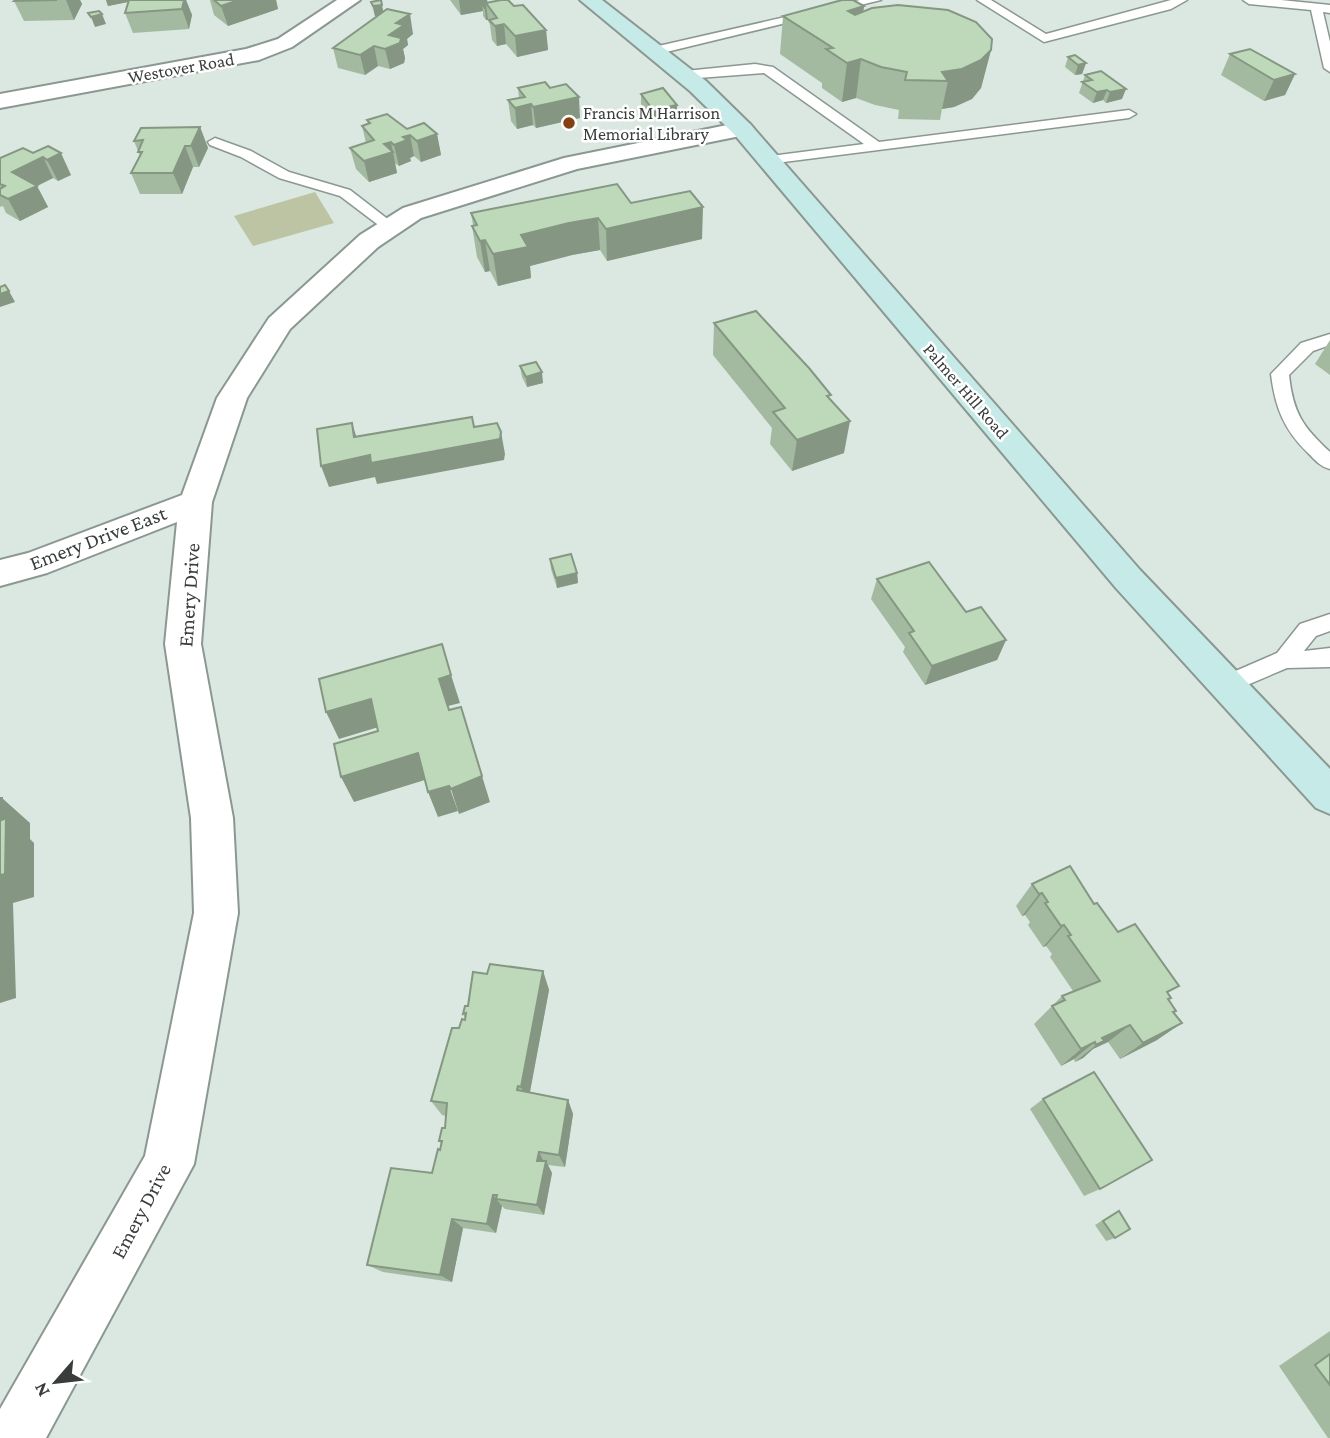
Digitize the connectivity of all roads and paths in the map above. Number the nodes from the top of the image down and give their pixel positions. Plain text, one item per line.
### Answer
1 (350, 0) edge
2 (590, 0) edge
3 (875, 0) edge
4 (1011, 0) edge
5 (1181, 0) edge
6 (1250, 0) edge
7 (986, 2) edge
8 (1316, 8) junction
9 (1330, 9) edge
10 (654, 51) junction
11 (1330, 68) edge
12 (685, 75) junction
13 (0, 102) edge
14 (1129, 114) dead end
15 (742, 129) junction
16 (215, 142) dead end
17 (876, 146) junction
18 (768, 160) junction
19 (390, 228) junction
20 (1330, 339) edge
21 (1330, 463) edge
22 (196, 502) junction
23 (0, 573) edge
24 (1330, 622) edge
25 (1330, 657) edge
26 (1285, 659) junction
27 (1225, 685) junction
28 (1330, 796) edge
29 (15, 1438) edge

1 - 13 street, Westover Road
2 - 10 main road, Palmer Hill Road
3 - 10 lane
4 - 7 lane
5 - 7 lane
6 - 8 lane
8 - 9 lane
8 - 11 lane
10 - 12 main road, Palmer Hill Road
12 - 15 main road, Palmer Hill Road
12 - 17 lane
14 - 17 lane
15 - 18 main road, Palmer Hill Road
15 - 19 street, Emery Drive
16 - 19 lane
17 - 18 lane
18 - 27 main road, Palmer Hill Road
19 - 22 street, Emery Drive
20 - 21 lane
22 - 23 street, Emery Drive East
22 - 29 street, Emery Drive
24 - 26 lane
25 - 26 lane
26 - 27 lane
27 - 28 main road, Palmer Hill Road

